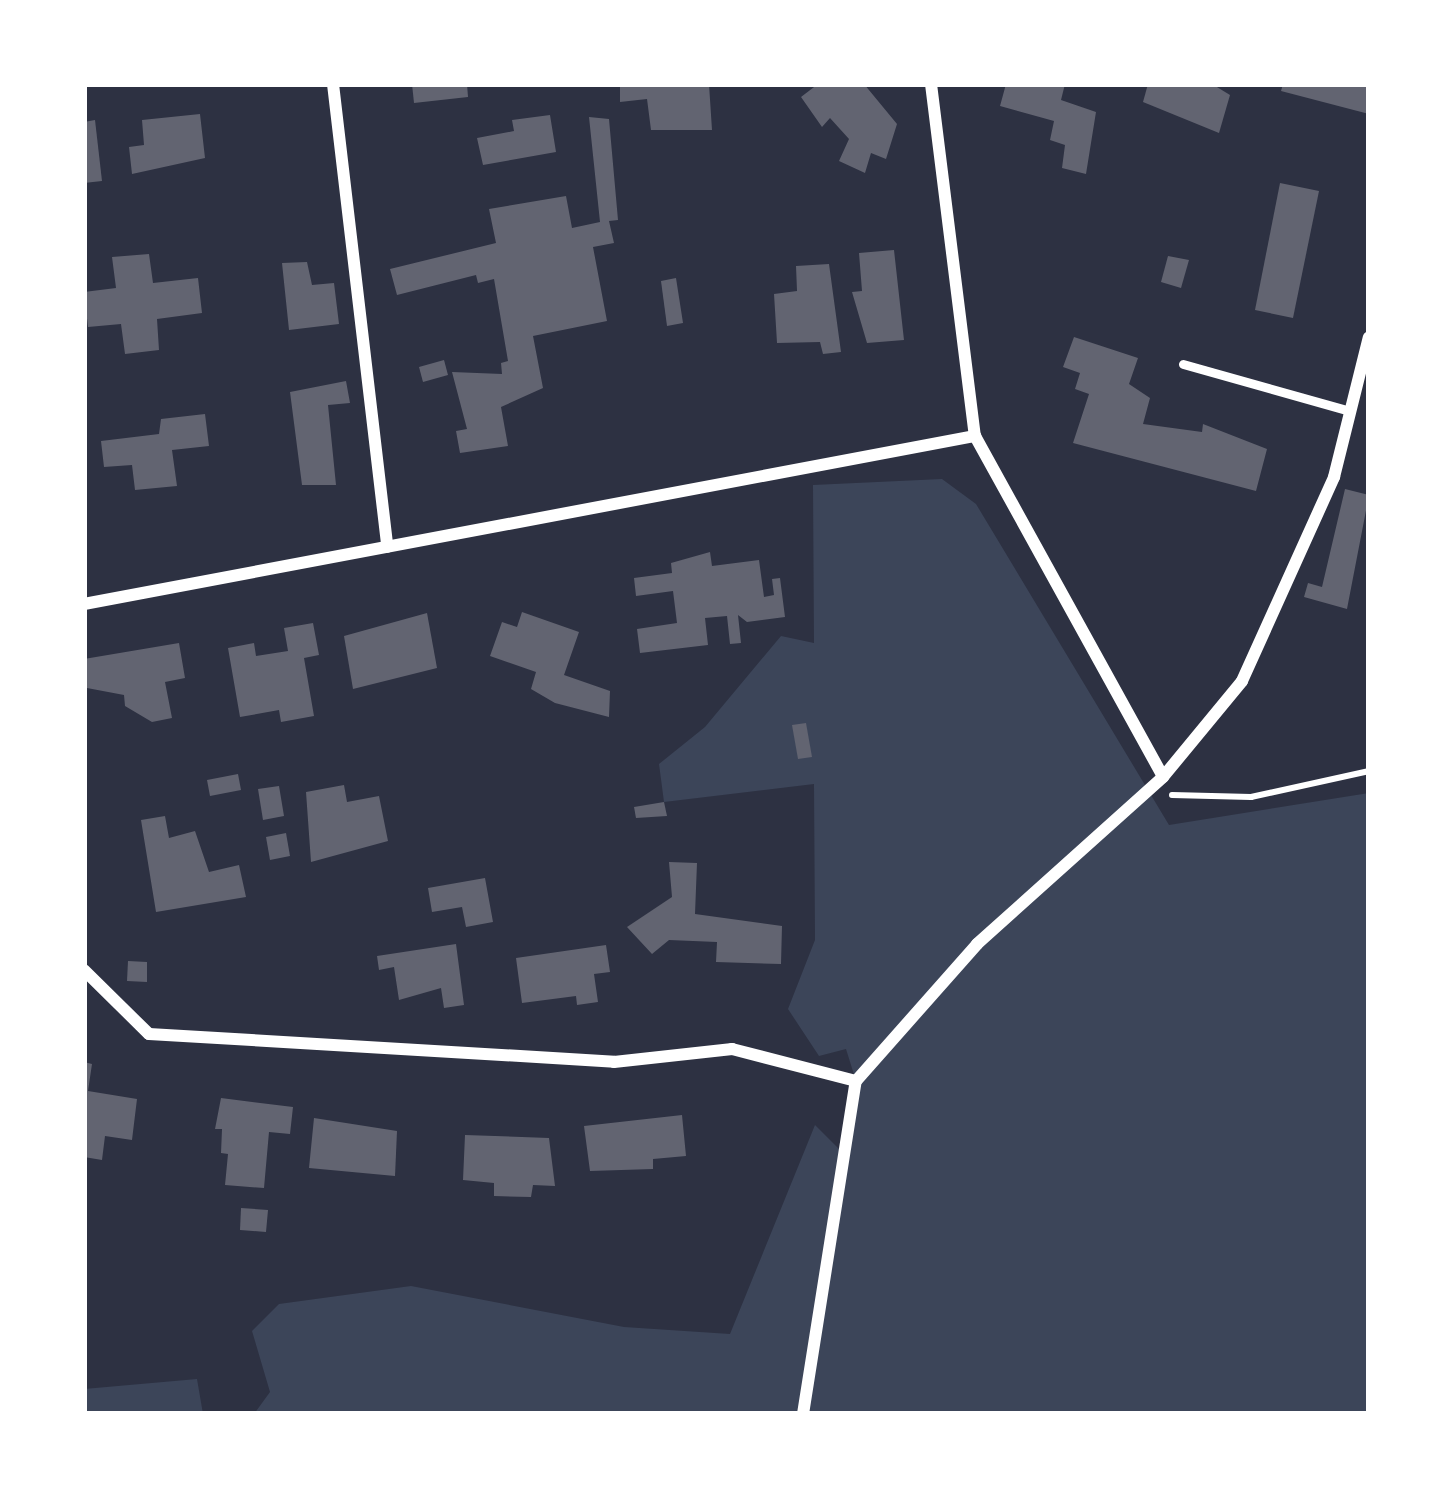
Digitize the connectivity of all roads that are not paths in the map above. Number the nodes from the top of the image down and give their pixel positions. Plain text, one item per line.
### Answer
1 (333, 84) edge
2 (932, 84) edge
3 (1369, 338) edge
4 (1183, 364) dead end
5 (1351, 412) junction
6 (975, 436) junction
7 (387, 547) junction
8 (84, 604) edge
9 (1157, 782) junction
10 (84, 970) edge
11 (856, 1082) junction
12 (802, 1414) edge

1 - 7 street
2 - 6 street
3 - 5 street
4 - 5 lane
5 - 9 street
6 - 7 street
6 - 9 street
7 - 8 street
9 - 11 street
10 - 11 street
11 - 12 street

